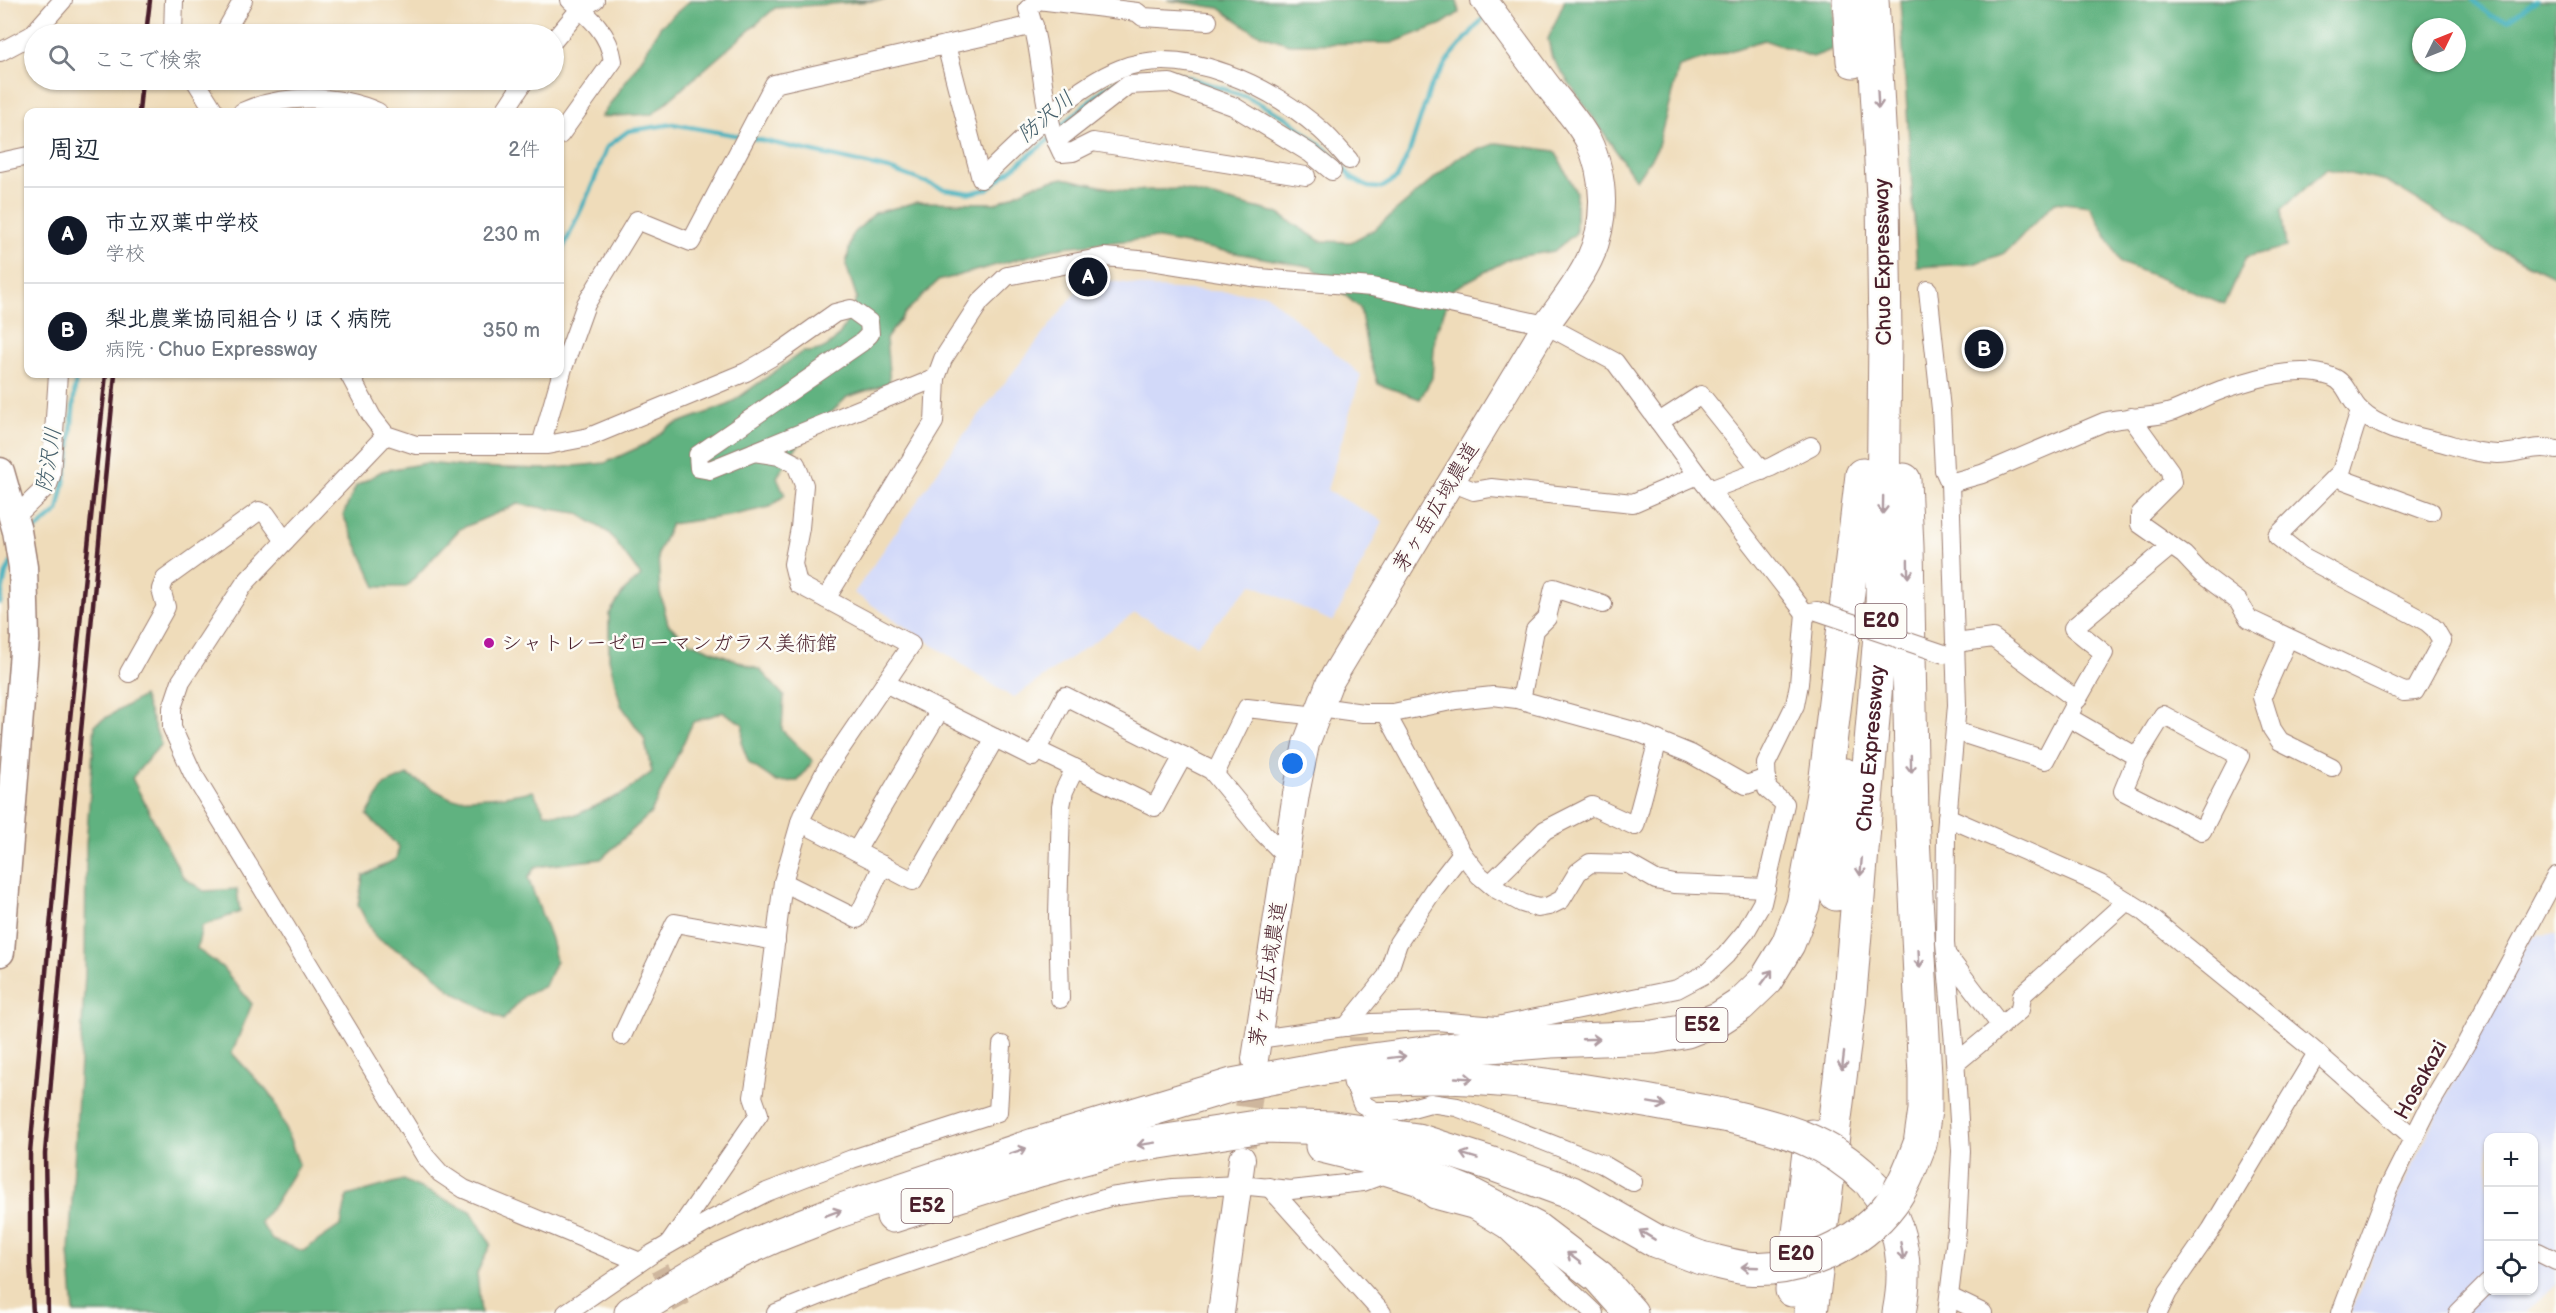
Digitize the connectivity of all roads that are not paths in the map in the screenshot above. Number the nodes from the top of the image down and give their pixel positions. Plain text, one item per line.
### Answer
1 (63, 0) edge
2 (174, 0) edge
3 (243, 0) edge
4 (1484, 0) edge
5 (1849, 0) edge
6 (1872, 0) edge
7 (581, 3) edge
8 (1208, 21) dead end
9 (42, 24) edge
10 (173, 24) edge
11 (230, 24) edge
12 (1034, 25) junction
13 (564, 26) edge
14 (24, 39) edge
15 (1863, 42) junction
16 (946, 45) junction
17 (0, 52) edge
18 (201, 90) edge
19 (518, 90) edge
20 (212, 108) edge
21 (256, 108) edge
22 (365, 108) edge
23 (507, 108) edge
24 (564, 129) edge
25 (1053, 129) junction
26 (24, 157) edge
27 (1349, 160) dead end
28 (0, 162) edge
29 (1332, 171) dead end
30 (1306, 177) dead end
31 (1883, 197) junction
32 (1928, 290) dead end
33 (1546, 325) junction
34 (564, 365) edge
35 (58, 378) edge
36 (351, 378) edge
37 (560, 378) edge
38 (936, 378) junction
39 (2360, 411) junction
40 (2131, 417) junction
41 (1659, 422) junction
42 (386, 435) junction
43 (541, 445) junction
44 (1811, 446) dead end
45 (2556, 450) edge
46 (753, 452) junction
47 (1762, 471) junction
48 (0, 472) edge
49 (1862, 474) junction
50 (1698, 475) junction
51 (2336, 477) junction
52 (1451, 482) junction
53 (1950, 483) junction
54 (1710, 490) junction
55 (2431, 512) dead end
56 (16, 524) junction
57 (285, 541) junction
58 (2171, 546) junction
59 (826, 599) junction
60 (1603, 604) dead end
61 (1811, 612) junction
62 (2288, 638) junction
63 (1952, 652) junction
64 (129, 673) dead end
65 (885, 683) junction
66 (1521, 700) junction
67 (2077, 700) junction
68 (940, 710) junction
69 (1319, 711) junction
70 (1386, 713) junction
71 (2068, 717) junction
72 (1955, 731) junction
73 (995, 738) junction
74 (1658, 741) junction
75 (1037, 750) junction
76 (1183, 756) junction
77 (2137, 757) junction
78 (2332, 767) dead end
79 (1075, 768) junction
80 (1215, 774) junction
81 (1767, 778) junction
82 (1947, 817) junction
83 (800, 822) junction
84 (856, 851) junction
85 (1462, 853) junction
86 (1286, 856) junction
87 (883, 865) junction
88 (2556, 876) edge
89 (783, 882) junction
90 (1490, 884) junction
91 (1766, 888) junction
92 (2127, 901) junction
93 (776, 941) junction
94 (0, 952) edge
95 (1946, 954) junction
96 (1060, 999) dead end
97 (2001, 1026) junction
98 (1353, 1030) junction
99 (622, 1036) dead end
100 (1002, 1045) dead end
101 (1257, 1049) joint
102 (2317, 1053) junction
103 (1956, 1064) junction
104 (1357, 1090) tunnel mouth
105 (1115, 1121) junction
106 (1204, 1134) junction
107 (2414, 1138) junction
108 (1242, 1159) tunnel mouth
109 (1633, 1182) dead end
110 (1239, 1185) junction
111 (1269, 1187) junction
112 (669, 1244) junction
113 (2538, 1252) edge
114 (651, 1261) junction
115 (2556, 1261) edge
116 (2484, 1287) edge
117 (1949, 1305) edge
118 (566, 1313) edge
119 (631, 1313) edge
120 (662, 1313) edge
121 (776, 1313) edge
122 (1221, 1313) edge
123 (1382, 1313) edge
124 (1594, 1313) edge
125 (1631, 1313) edge
126 (1789, 1313) edge
127 (1811, 1313) edge
128 (1899, 1313) edge
129 (1983, 1313) edge
130 (2158, 1313) edge
131 (2342, 1313) edge
132 (2458, 1313) edge

1 - 9 street
2 - 10 street
3 - 11 street
4 - 33 street, 茅ヶ岳広域農道
5 - 15 highway, Chuo Expressway / E20
6 - 15 highway, Chuo Expressway / E20
7 - 13 street
7 - 24 street
8 - 12 street
12 - 16 street
12 - 25 street
14 - 17 street
15 -> 31 highway, Chuo Expressway / E20
15 - 49 highway, Chuo Expressway / E20
16 - 25 street
16 - 34 street
18 - 20 street
19 - 23 street
21 - 22 street
25 - 27 street
25 - 29 street
25 - 30 street
26 - 28 street
31 -> 106 highway, E52, bridge
31 -> 127 highway, Chuo Expressway / E20
32 - 53 street
33 - 38 street
33 - 41 street
33 - 52 street, 茅ヶ岳広域農道
35 - 56 street
36 - 42 street
37 - 43 street
38 - 46 street
38 - 59 street
39 - 40 street
39 - 45 street
39 - 51 street
40 - 53 street
40 - 58 street
41 - 47 street
41 - 50 street
42 - 43 street
42 - 57 street
43 - 46 street
44 - 47 street
46 - 59 street
47 - 54 street
48 - 56 main road
105 -> 49 highway, E52
49 - 126 highway, Chuo Expressway / E20
50 - 52 street
50 - 54 street
51 - 55 street
51 - 62 street
52 - 69 street, 茅ヶ岳広域農道
53 - 63 street
54 - 61 street
56 - 94 main road
57 - 64 street
57 - 114 street
58 - 62 street
58 - 67 street
59 - 65 street
60 - 66 street
61 - 63 street, bridge
61 - 81 street
62 - 78 street
63 - 67 street
63 - 72 street
65 - 68 street
65 - 83 street
66 - 70 street
66 - 74 street
67 - 71 street
68 - 73 street
68 - 84 street
69 - 70 street
69 - 80 street
69 - 86 street, 茅ヶ岳広域農道
70 - 85 street
71 - 72 street
71 - 77 street
72 - 82 street
73 - 75 street
73 - 87 street
74 - 81 street
74 - 90 street
75 - 76 street
75 - 79 street
76 - 79 street
76 - 80 street
77 - 77 street
79 - 96 street
80 - 86 street
81 - 91 street
82 - 92 street
82 - 95 street
83 - 84 street
83 - 89 street
84 - 87 street
85 - 90 street
85 - 98 street
86 - 101 street, 茅ヶ岳広域農道
87 - 89 street
88 - 107 street, Hosakazi
89 - 93 street
90 - 91 street
91 - 98 street
92 - 97 street
92 - 102 street
93 - 99 street
93 - 112 street
95 - 97 street
95 - 103 street
97 - 103 street
98 - 101 street
100 - 112 street
102 - 107 street
102 - 130 street
103 - 117 street
104 - 109 street
119 -> 105 highway, E52
105 -> 128 highway, bridge
106 -> 120 highway, E52
125 -> 106 highway
107 - 131 street, Hosakazi
108 - 110 street
110 - 111 street
110 - 121 street
110 - 122 street
111 - 123 street
111 - 124 street
112 - 114 street
113 - 115 street
114 - 118 street
116 - 132 street
117 - 129 street

